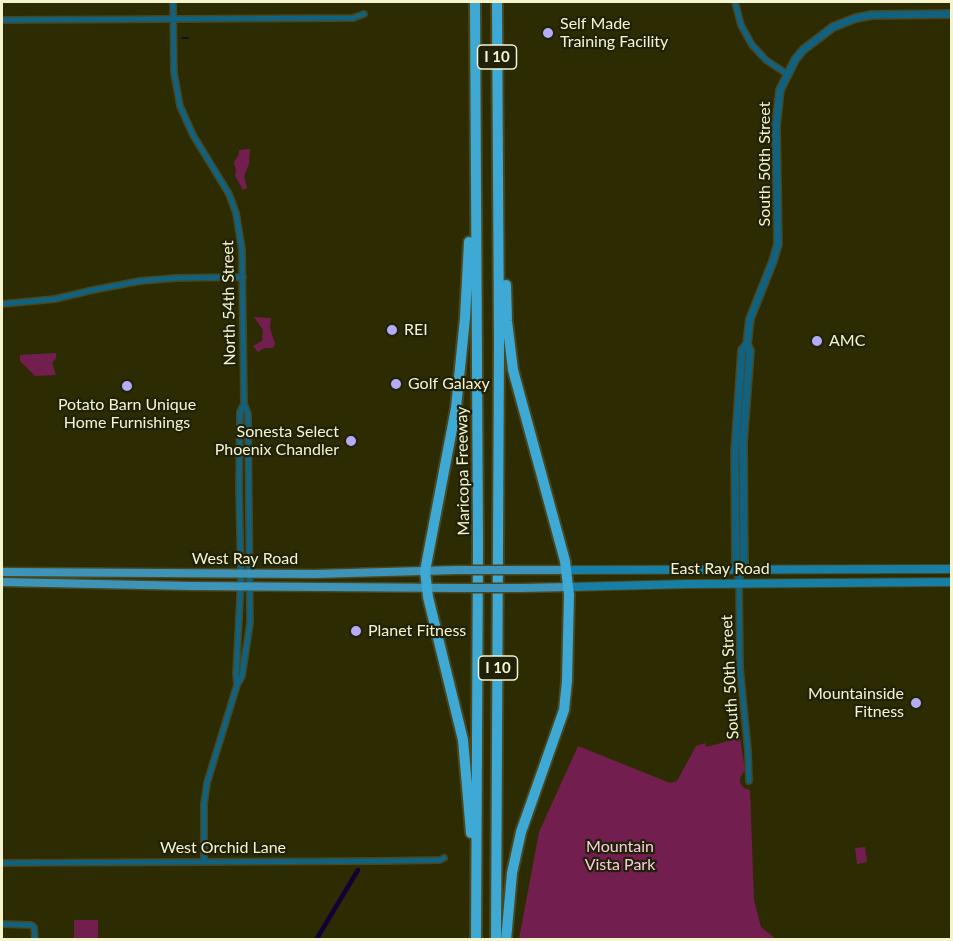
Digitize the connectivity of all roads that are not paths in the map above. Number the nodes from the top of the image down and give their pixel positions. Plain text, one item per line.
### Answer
1 (173, 2) edge
2 (475, 2) edge
3 (497, 2) edge
4 (735, 2) edge
5 (364, 14) dead end
6 (951, 14) edge
7 (2, 20) edge
8 (173, 20) junction
9 (787, 74) junction
10 (476, 113) junction
11 (497, 113) junction
12 (243, 277) junction
13 (2, 304) edge
14 (244, 404) junction
15 (951, 569) edge
16 (488, 570) joint
17 (566, 570) junction
18 (425, 571) junction
19 (2, 572) edge
20 (246, 574) junction
21 (739, 578) junction
22 (2, 582) edge
23 (951, 582) edge
24 (245, 586) junction
25 (569, 587) junction
26 (427, 588) junction
27 (488, 588) joint
28 (237, 685) junction
29 (749, 781) dead end
30 (444, 858) dead end
31 (204, 862) junction
32 (2, 863) edge
33 (2, 924) edge
34 (35, 939) edge
35 (476, 939) edge
36 (496, 939) edge
37 (506, 939) edge

1 - 8 street, North 54th Street
2 - 10 highway, Maricopa Freeway / I 10
3 - 11 highway, Maricopa Freeway / I 10
4 - 9 street
5 - 8 street
6 - 9 street, South 50th Street
7 - 8 street
8 - 12 street, North 54th Street
9 - 21 street, South 50th Street
10 - 18 highway
10 - 35 highway, Maricopa Freeway / I 10
11 - 17 highway
11 - 36 highway, Maricopa Freeway / I 10
12 - 13 street
12 - 14 street, North 54th Street
14 - 20 street, North 54th Street
14 - 20 street, North 54th Street
15 - 21 main road, East Ray Road
16 - 17 main road, East Ray Road, bridge
16 - 18 main road, West Ray Road, bridge
17 - 21 main road, East Ray Road
17 - 25 highway
18 - 20 main road, West Ray Road
18 - 26 highway
19 - 20 main road, West Ray Road
20 - 24 street, North 54th Street
20 - 24 street, North 54th Street
21 - 23 main road, East Ray Road
21 - 25 main road, East Ray Road
21 - 29 street, South 50th Street
22 - 24 main road, West Ray Road
24 - 26 main road, West Ray Road
24 - 28 street, North 54th Street
24 - 28 street, North 54th Street
25 - 27 main road, East Ray Road, bridge
25 - 37 highway
26 - 27 main road, West Ray Road, bridge
26 - 35 highway
28 - 31 street, North 54th Street
30 - 31 street, West Orchid Lane
31 - 32 street, West Orchid Lane
33 - 34 street

